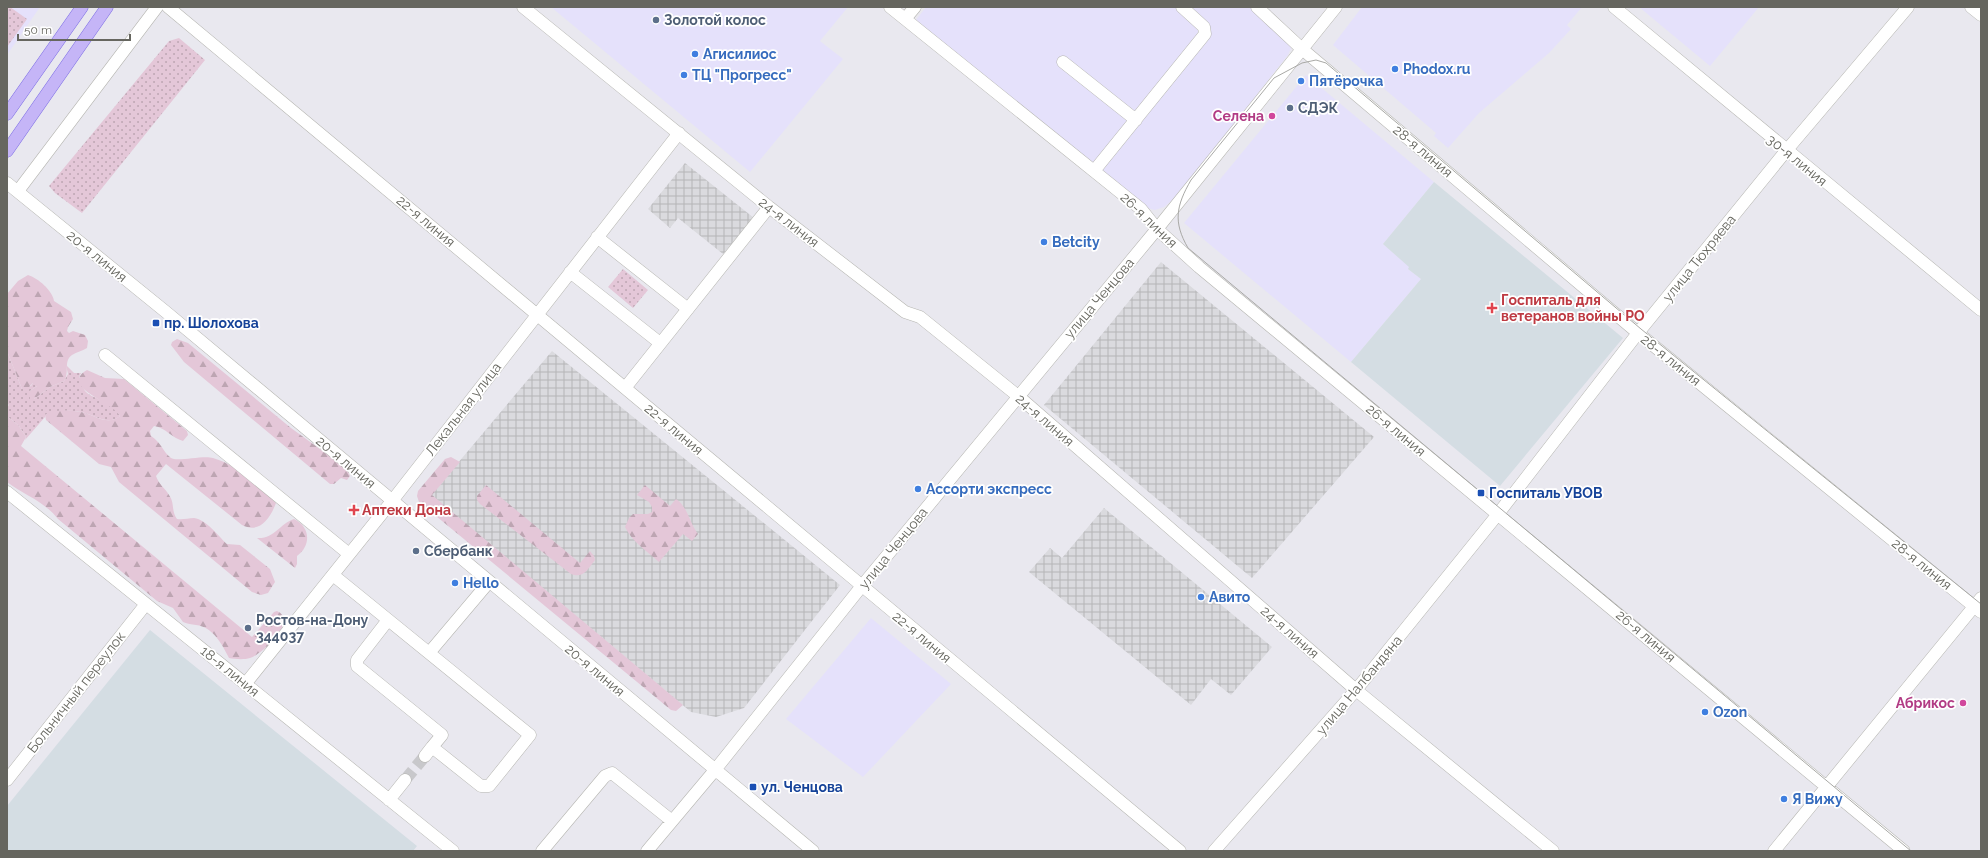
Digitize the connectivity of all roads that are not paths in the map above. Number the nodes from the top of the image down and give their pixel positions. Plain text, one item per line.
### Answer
1 (82, 7) edge
2 (107, 7) edge
3 (157, 7) edge
4 (168, 7) edge
5 (523, 7) edge
6 (890, 7) edge
7 (915, 7) edge
8 (1182, 7) edge
9 (1257, 7) edge
10 (1336, 7) edge
11 (1614, 7) edge
12 (1908, 7) edge
13 (1972, 7) edge
14 (1981, 15) edge
15 (905, 19) junction
16 (1302, 48) junction
17 (1064, 62) dead end
18 (7, 114) edge
19 (1136, 120) junction
20 (679, 133) junction
21 (7, 151) edge
22 (1786, 151) junction
23 (1094, 171) junction
24 (7, 183) edge
25 (18, 191) junction
26 (769, 207) junction
27 (1157, 229) junction
28 (597, 237) junction
29 (570, 272) junction
30 (688, 310) junction
31 (1981, 310) edge
32 (537, 314) junction
33 (1638, 333) junction
34 (660, 343) junction
35 (105, 355) dead end
36 (625, 388) junction
37 (1018, 396) junction
38 (9, 499) edge
39 (392, 501) junction
40 (1498, 514) junction
41 (349, 554) junction
42 (333, 575) junction
43 (489, 582) junction
44 (861, 587) junction
45 (146, 604) junction
46 (1979, 606) edge
47 (388, 620) junction
48 (429, 653) junction
49 (246, 683) junction
50 (1356, 690) junction
51 (715, 770) junction
52 (7, 780) edge
53 (405, 780) tunnel mouth
54 (1827, 787) junction
55 (389, 800) junction
56 (672, 822) junction
57 (453, 851) edge
58 (542, 851) edge
59 (647, 851) edge
60 (814, 851) edge
61 (1180, 851) edge
62 (1214, 851) edge
63 (1553, 851) edge
64 (1774, 851) edge
65 (1904, 851) edge

1 - 18 main road
2 - 21 main road
3 - 25 street
4 - 32 street, 22-я линия
5 - 20 street, 24-я линия
6 - 15 street, 26-я линия
7 - 15 street
8 - 19 street
9 - 16 street, 28-я линия
10 - 16 street, улица Ченцова
11 - 22 street, 30-я линия
12 - 22 street, улица Тюхряева
13 - 14 street
15 - 23 street, 26-я линия
16 - 27 street, улица Ченцова
16 - 33 street, 28-я линия
17 - 19 street
19 - 23 street
20 - 26 street, 24-я линия
20 - 28 street, Лекальная улица
22 - 31 street, 30-я линия
22 - 33 street, улица Тюхряева
23 - 27 street, 26-я линия
24 - 25 street, 20-я линия
25 - 39 street, 20-я линия
26 - 30 street
26 - 37 street, 24-я линия
27 - 37 street, улица Ченцова
27 - 40 street, 26-я линия
28 - 29 street, Лекальная улица
28 - 30 street
29 - 32 street, Лекальная улица
29 - 34 street
30 - 34 street
32 - 36 street, 22-я линия
32 - 39 street, Лекальная улица
33 - 40 street, улица Тюхряева
33 - 46 street, 28-я линия
34 - 36 street
35 - 41 street
36 - 44 street, 22-я линия
37 - 44 street, улица Ченцова
37 - 50 street, 24-я линия
38 - 45 street, 18-я линия
39 - 41 street, Лекальная улица
39 - 43 street, 20-я линия
40 - 50 street, улица Налбандяна
40 - 54 street, 26-я линия
41 - 42 street, Лекальная улица
42 - 47 street
42 - 49 street, Лекальная улица
43 - 48 street
43 - 51 street, 20-я линия
44 - 51 street, улица Ченцова
44 - 61 street, 22-я линия
45 - 49 street, 18-я линия
45 - 52 street, Больничный переулок
46 - 54 street
47 - 48 street
47 - 48 street
49 - 55 street, 18-я линия
50 - 62 street, улица Налбандяна
50 - 63 street, 24-я линия
51 - 56 street, улица Ченцова
51 - 60 street, 20-я линия
53 - 55 street
54 - 64 street
54 - 65 street, 26-я линия
55 - 57 street, 18-я линия
56 - 58 street
56 - 59 street, улица Ченцова

